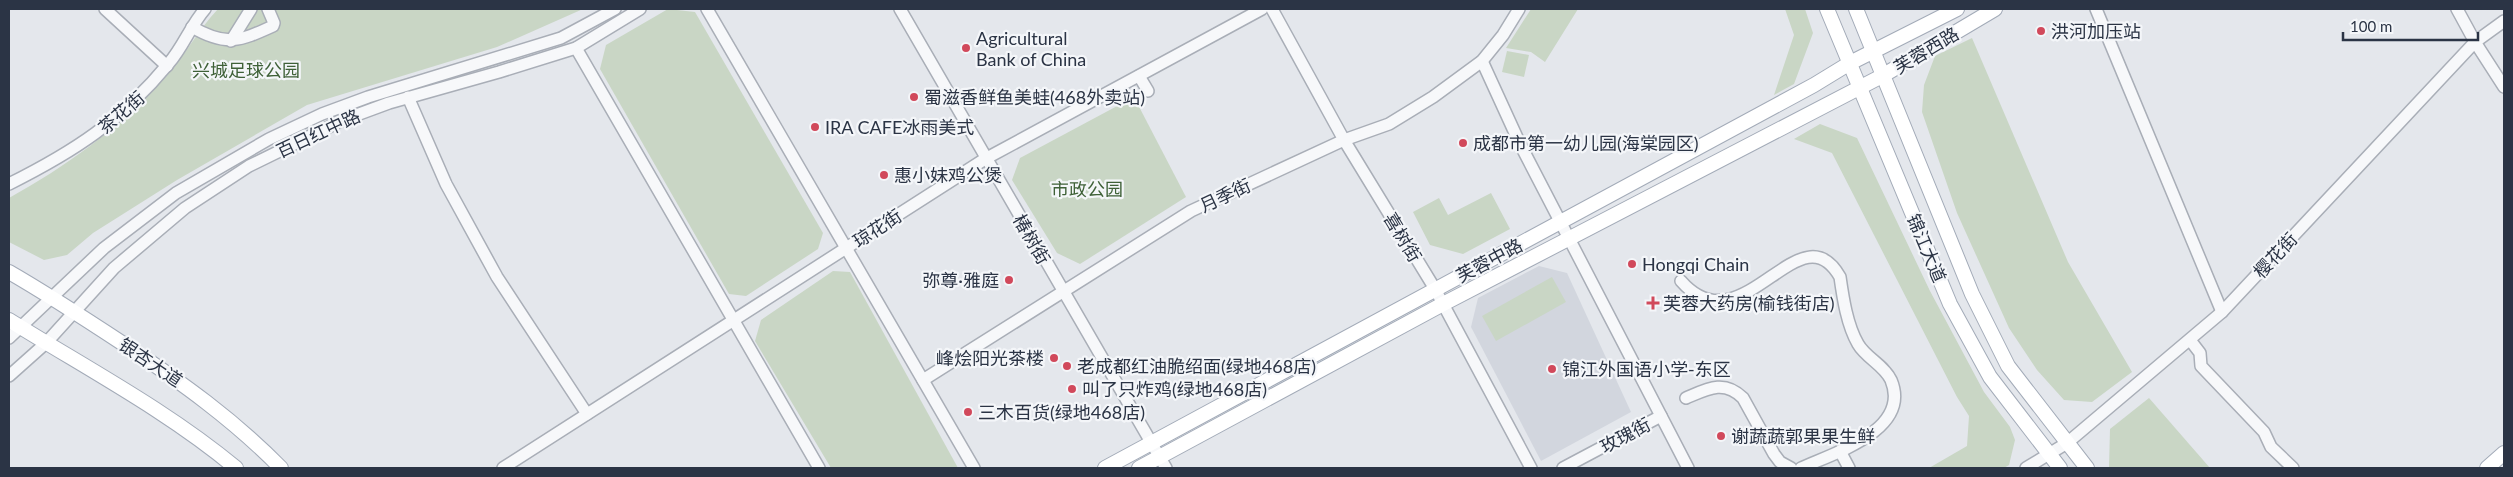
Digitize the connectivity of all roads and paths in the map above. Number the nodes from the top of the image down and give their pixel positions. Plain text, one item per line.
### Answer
1 (105, 9) edge
2 (205, 9) edge
3 (251, 9) edge
4 (268, 9) edge
5 (615, 9) edge
6 (640, 9) edge
7 (707, 9) edge
8 (900, 9) edge
9 (1262, 9) edge
10 (1272, 9) edge
11 (1519, 9) edge
12 (1827, 9) edge
13 (1856, 9) edge
14 (1957, 9) edge
15 (1995, 9) edge
16 (2096, 9) edge
17 (2457, 9) edge
18 (627, 12) edge
19 (2504, 21) edge
20 (242, 25) junction
21 (192, 27) junction
22 (253, 35) junction
23 (231, 41) junction
24 (2475, 42) junction
25 (576, 48) junction
26 (1873, 52) junction
27 (1482, 61) junction
28 (1850, 63) junction
29 (167, 66) junction
30 (1139, 76) junction
31 (1882, 76) junction
32 (2504, 87) edge
33 (1860, 88) junction
34 (1148, 91) dead end
35 (408, 97) junction
36 (1344, 140) junction
37 (985, 159) junction
38 (9, 184) edge
39 (1560, 223) junction
40 (1569, 239) junction
41 (846, 248) junction
42 (9, 272) edge
43 (1681, 281) dead end
44 (1435, 289) junction
45 (1062, 291) junction
46 (51, 296) junction
47 (1443, 304) junction
48 (74, 310) junction
49 (2222, 312) junction
50 (733, 320) junction
51 (14, 324) edge
52 (9, 338) edge
53 (2190, 340) junction
54 (46, 343) junction
55 (9, 376) edge
56 (923, 380) junction
57 (1686, 398) dead end
58 (587, 414) junction
59 (1661, 416) junction
60 (2067, 443) junction
61 (1152, 444) junction
62 (1840, 451) junction
63 (2504, 453) edge
64 (2049, 454) junction
65 (1162, 463) edge
66 (236, 468) edge
67 (281, 468) edge
68 (503, 468) edge
69 (819, 468) edge
70 (974, 468) edge
71 (1105, 468) edge
72 (1139, 468) edge
73 (1531, 468) edge
74 (1563, 468) edge
75 (1688, 468) edge
76 (1790, 468) edge
77 (1801, 468) edge
78 (1849, 468) edge
79 (2026, 468) edge
80 (2060, 468) edge
81 (2087, 468) edge
82 (2292, 468) edge
83 (2487, 468) edge

1 - 29 street
2 - 21 street, 茶花街
3 - 20 street
4 - 22 street
5 - 46 street, 百日红中路
6 - 18 street, 百日红中路
7 - 41 street
8 - 37 street, 椿树街
9 - 30 street, 琼花街
10 - 36 street, 喜树街
11 - 27 street, 月季街
12 - 28 main road, 锦江大道
13 - 26 main road, 锦江大道
14 - 26 main road, 芙蓉西路
15 - 31 main road, 芙蓉西路
16 - 49 street
17 - 24 street
18 - 25 street, 百日红中路
19 - 24 street, 樱花街
20 - 22 street
20 - 23 street
21 - 23 street
21 - 29 street, 茶花街
22 - 23 street
24 - 32 street
24 - 49 street, 樱花街
25 - 35 street, 百日红中路
25 - 50 street
26 - 28 main road, 芙蓉中路
26 - 31 main road, 锦江大道
27 - 36 street, 月季街
27 - 39 street
28 - 33 main road, 锦江大道
28 - 39 main road, 芙蓉中路
29 - 38 street, 茶花街
30 - 34 street
30 - 37 street, 琼花街
31 - 33 main road, 芙蓉中路
31 - 60 main road, 锦江大道
33 - 40 main road, 芙蓉中路
33 - 64 main road, 锦江大道
35 - 48 street, 百日红中路
35 - 58 street
36 - 44 street, 喜树街
36 - 45 street, 月季街
37 - 41 street, 琼花街
37 - 45 street, 椿树街
39 - 40 street
39 - 44 main road, 芙蓉中路
40 - 47 main road, 芙蓉中路
40 - 59 street
41 - 50 street, 琼花街
41 - 56 street
42 - 46 main road, 银杏大道
43 - 62 street
44 - 47 street, 喜树街
44 - 61 main road, 芙蓉中路
45 - 56 street, 月季街
45 - 61 street, 椿树街
46 - 48 main road, 银杏大道
46 - 51 street, 百日红中路
47 - 65 main road, 芙蓉中路
47 - 73 street, 喜树街
48 - 54 street, 百日红中路
48 - 67 main road, 银杏大道
49 - 53 street, 樱花街
50 - 58 street, 琼花街
50 - 69 street
51 - 52 street, 百日红中路
51 - 54 main road, 银杏大道
53 - 60 street, 樱花街
53 - 82 street
54 - 55 street, 百日红中路
54 - 66 main road, 银杏大道
56 - 70 street
57 - 76 street
58 - 68 street, 琼花街
59 - 74 street, 玫瑰街
59 - 75 street
60 - 64 street, 樱花街
60 - 81 main road, 锦江大道
61 - 65 street, 椿树街
61 - 71 main road, 芙蓉中路
62 - 77 street
62 - 78 street
63 - 83 main road
64 - 79 street, 樱花街
64 - 80 main road, 锦江大道
65 - 72 main road, 芙蓉中路

